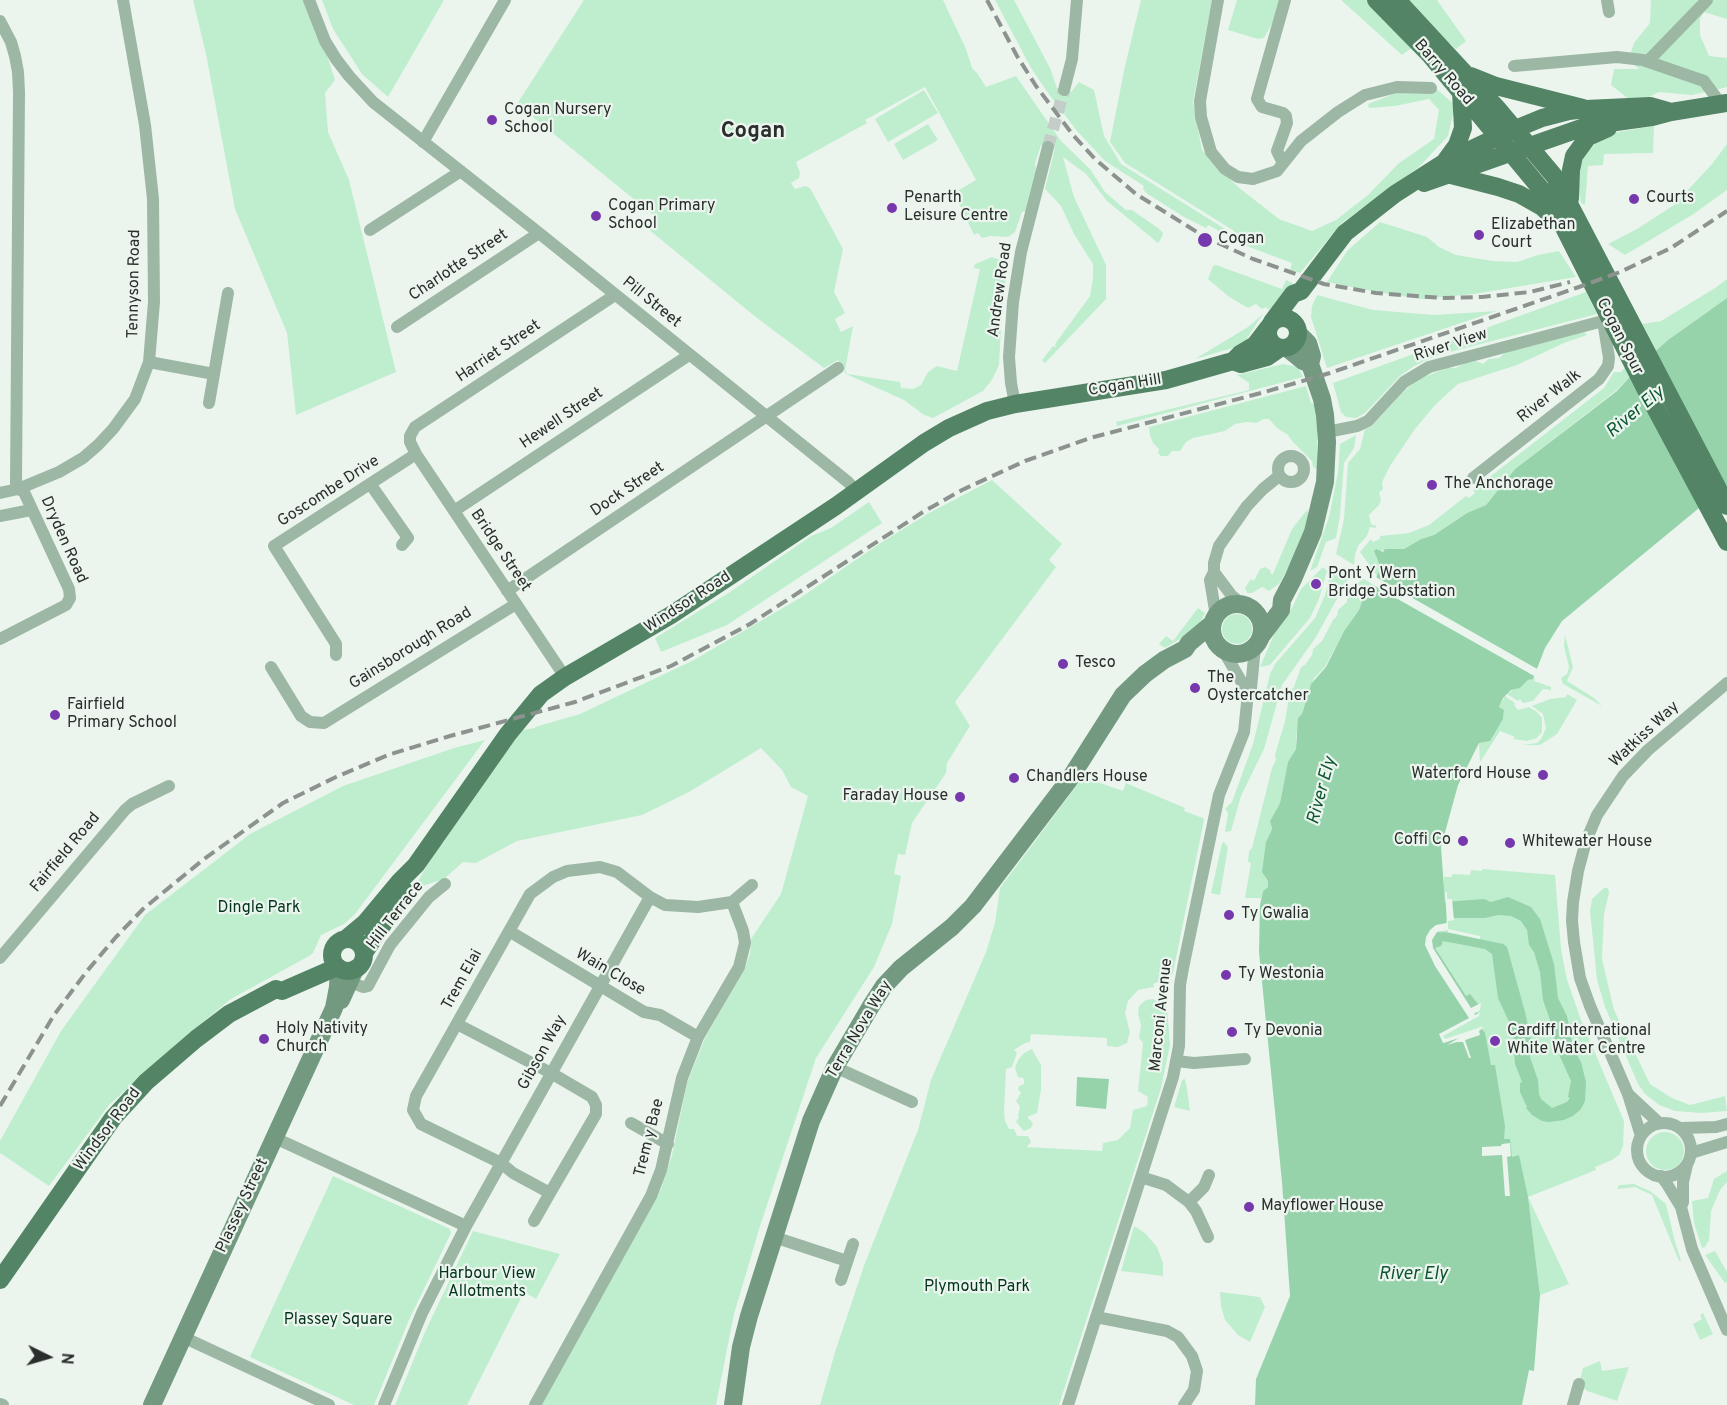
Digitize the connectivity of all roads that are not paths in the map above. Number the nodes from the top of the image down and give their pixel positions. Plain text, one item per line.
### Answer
1 (123, 0) edge
2 (309, 0) edge
3 (505, 0) edge
4 (1077, 0) edge
5 (1218, 0) edge
6 (1285, 0) edge
7 (1376, 0) edge
8 (1397, 0) edge
9 (1707, 0) edge
10 (0, 21) edge
11 (1648, 61) junction
12 (1514, 66) dead end
13 (1467, 74) junction
14 (1431, 88) dead end
15 (1064, 90) tunnel mouth
16 (1461, 92) junction
17 (1724, 103) edge
18 (1586, 109) junction
19 (1671, 112) junction
20 (1616, 122) junction
21 (1514, 141) junction
22 (423, 142) junction
23 (1048, 147) tunnel mouth
24 (1283, 162) junction
25 (1447, 168) junction
26 (461, 171) junction
27 (1571, 204) junction
28 (1563, 228) junction
29 (370, 230) dead end
30 (539, 233) junction
31 (1588, 256) junction
32 (1301, 291) junction
33 (228, 293) dead end
34 (615, 295) junction
35 (1603, 321) joint
36 (1270, 325) junction
37 (397, 327) dead end
38 (1297, 329) junction
39 (1283, 348) junction
40 (689, 355) junction
41 (1233, 361) junction
42 (149, 362) junction
43 (1310, 364) junction
44 (838, 368) dead end
45 (214, 374) junction
46 (209, 403) dead end
47 (1015, 404) junction
48 (766, 417) junction
49 (1327, 432) junction
50 (410, 442) joint
51 (416, 454) junction
52 (1279, 476) dead end
53 (1473, 478) dead end
54 (371, 485) junction
55 (18, 489) junction
56 (856, 491) junction
57 (0, 493) edge
58 (1727, 506) edge
59 (31, 510) junction
60 (454, 511) junction
61 (0, 516) edge
62 (1727, 542) edge
63 (402, 546) dead end
64 (1214, 572) junction
65 (507, 591) junction
66 (1282, 600) junction
67 (516, 604) junction
68 (1246, 606) junction
69 (1214, 620) junction
70 (0, 639) edge
71 (1258, 641) junction
72 (1185, 649) junction
73 (1222, 649) junction
74 (336, 655) dead end
75 (271, 667) dead end
76 (565, 677) junction
77 (1727, 683) edge
78 (1248, 693) junction
79 (169, 786) dead end
80 (416, 865) junction
81 (445, 884) dead end
82 (752, 885) dead end
83 (650, 897) junction
84 (732, 902) junction
85 (508, 931) junction
86 (0, 958) edge
87 (343, 962) junction
88 (599, 987) junction
89 (457, 1024) junction
90 (698, 1037) junction
91 (1245, 1059) dead end
92 (1176, 1061) junction
93 (835, 1067) junction
94 (550, 1072) junction
95 (1628, 1094) junction
96 (912, 1102) dead end
97 (631, 1123) dead end
98 (1659, 1123) junction
99 (1727, 1124) edge
100 (1681, 1128) junction
101 (1641, 1136) junction
102 (275, 1138) junction
103 (1727, 1142) edge
104 (668, 1144) junction
105 (1689, 1159) junction
106 (501, 1163) junction
107 (1209, 1175) dead end
108 (1660, 1176) junction
109 (1141, 1177) junction
110 (550, 1193) junction
111 (1189, 1202) junction
112 (1681, 1207) junction
113 (534, 1221) dead end
114 (466, 1226) junction
115 (774, 1237) junction
116 (1208, 1237) dead end
117 (853, 1244) dead end
118 (847, 1261) junction
119 (0, 1280) edge
120 (841, 1280) dead end
121 (1096, 1317) junction
122 (1727, 1330) edge
123 (183, 1337) junction
124 (1579, 1384) dead end
125 (152, 1405) edge
126 (328, 1405) edge
127 (384, 1405) edge
128 (535, 1405) edge
129 (733, 1405) edge
130 (1068, 1405) edge
131 (1184, 1405) edge
132 (1574, 1405) edge

1 - 42 street, Tennyson Road
2 - 22 street, Pill Street
3 - 22 street
4 - 15 street
5 - 24 street
6 - 24 street
7 - 16 main road, Barry Road
8 - 13 main road, Barry Road
9 - 11 street
10 - 55 street
11 - 12 street
11 - 17 street
13 - 18 main road
13 - 21 main road, Barry Road
14 - 24 street
16 - 21 main road, Barry Road
16 - 25 main road
17 - 19 main road
18 - 19 main road
18 - 21 main road
19 - 20 main road
20 - 21 main road
20 - 27 main road
21 - 25 main road, Cogan Hill
21 - 27 main road, Cogan Spur
21 - 28 main road
22 - 26 street, Pill Street
23 - 47 street, Andrew Road
25 - 28 main road
25 - 32 main road, Cogan Hill
26 - 29 street
26 - 30 street, Pill Street
27 - 31 main road, Cogan Spur
28 - 31 main road, Cogan Spur
30 - 34 street, Pill Street
30 - 37 street, Charlotte Street
31 - 58 main road, Cogan Spur
31 - 62 main road, Cogan Spur
32 - 36 main road, Cogan Hill
32 - 38 main road, Cogan Hill
33 - 45 street
34 - 40 street, Pill Street
34 - 50 street, Harriet Street
35 - 49 street, River View
35 - 53 street, River Walk
36 - 38 main road
36 - 39 main road
36 - 41 main road, Cogan Hill
38 - 39 main road, Cogan Hill
38 - 43 street
39 - 41 main road, Cogan Hill
39 - 43 street
40 - 48 street, Pill Street
40 - 60 street, Hewell Street
41 - 47 main road, Cogan Hill
42 - 45 street
42 - 55 street, Tennyson Road
43 - 49 street
44 - 48 street, Dock Street
45 - 46 street
47 - 56 main road, Windsor Road
48 - 56 street, Pill Street
48 - 65 street, Dock Street
49 - 66 street
50 - 51 street, Bridge Street
51 - 54 street, Goscombe Drive
51 - 60 street, Bridge Street
52 - 64 street
54 - 63 street
54 - 74 street, Goscombe Drive
55 - 57 street, Tennyson Road
55 - 59 street, Dryden Road
56 - 76 main road, Windsor Road
59 - 61 street
59 - 70 street, Dryden Road
60 - 65 street, Bridge Street
64 - 68 street
64 - 69 street
65 - 67 street, Bridge Street
66 - 68 street
66 - 71 street
67 - 75 street, Gainsborough Road
67 - 76 street, Bridge Street
68 - 69 street
68 - 71 street
69 - 72 street, Terra Nova Way
69 - 73 street
71 - 73 street
71 - 78 street, Marconi Avenue
72 - 73 street, Terra Nova Way
72 - 93 street, Terra Nova Way
73 - 78 street
76 - 80 main road, Windsor Road
77 - 95 street, Watkiss Way
78 - 92 street, Marconi Avenue
79 - 86 street, Fairfield Road
80 - 87 main road, Windsor Road
80 - 87 main road, Windsor Road
81 - 87 street, Hill Terrace
82 - 84 street
83 - 84 street
83 - 85 street, Trem Elai
83 - 88 street, Gibson Way
84 - 90 street, Trem y Bae
85 - 88 street, Wain Close
85 - 89 street, Trem Elai
87 - 102 street, Plassey Street
87 - 119 main road, Windsor Road
88 - 90 street, Wain Close
88 - 94 street, Gibson Way
89 - 94 street
89 - 106 street, Trem Elai
90 - 104 street, Trem y Bae
91 - 92 street
92 - 109 street, Marconi Avenue
93 - 96 street
93 - 115 street, Terra Nova Way
94 - 106 street, Gibson Way
94 - 110 street
95 - 98 street, Watkiss Way
95 - 101 street, Watkiss Way
97 - 104 street
98 - 100 street
98 - 101 street
99 - 100 street
100 - 105 street
101 - 108 street
102 - 114 street
102 - 123 street, Plassey Street
103 - 105 street
104 - 128 street, Trem y Bae
105 - 108 street
105 - 112 street
106 - 110 street
106 - 114 street, Gibson Way
107 - 111 street
108 - 112 street
109 - 111 street
109 - 121 street, Marconi Avenue
110 - 113 street
111 - 116 street
112 - 122 street
114 - 127 street, Gibson Way
115 - 118 street
115 - 129 street, Terra Nova Way
117 - 118 street
118 - 120 street
121 - 130 street, Marconi Avenue
121 - 131 street
123 - 125 street, Plassey Street
123 - 126 street
124 - 132 street

